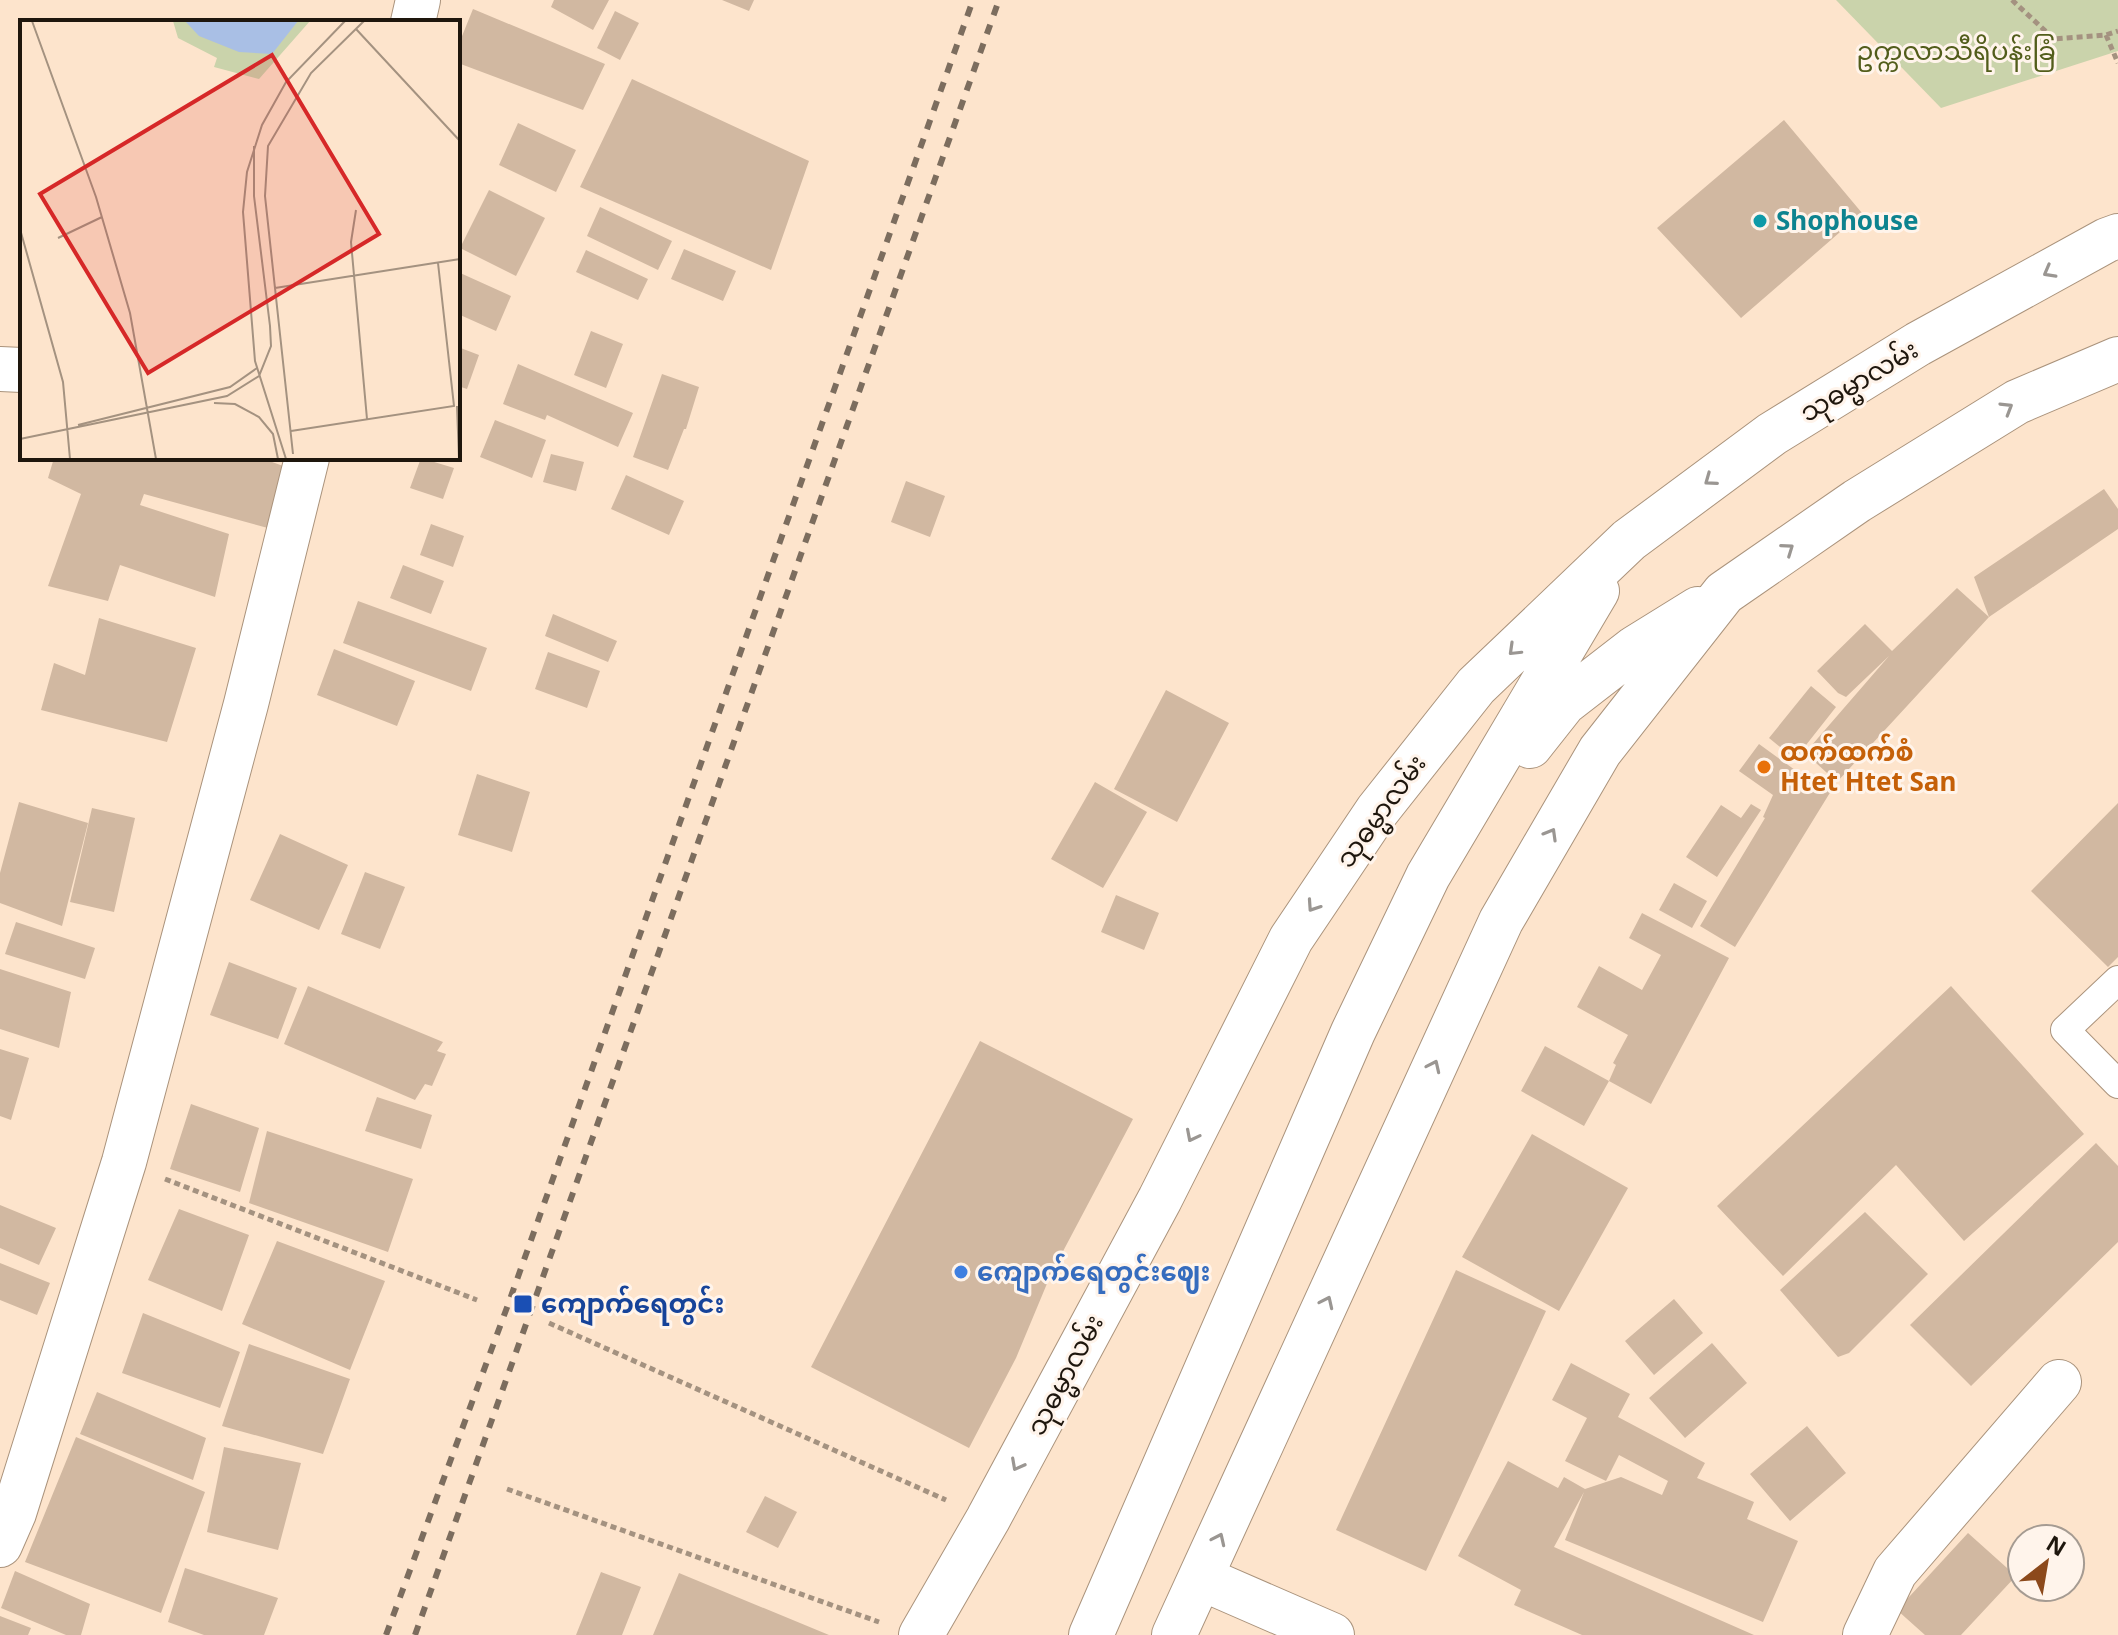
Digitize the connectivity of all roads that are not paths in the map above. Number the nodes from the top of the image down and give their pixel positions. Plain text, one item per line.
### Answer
1 (418, 0) edge
2 (413, 20) edge
3 (2118, 236) edge
4 (2118, 359) edge
5 (0, 369) edge
6 (20, 370) edge
7 (307, 460) edge
8 (1629, 540) junction
9 (1724, 593) junction
10 (1428, 876) junction
11 (2118, 980) edge
12 (2118, 1084) edge
13 (2059, 1382) dead end
14 (0, 1545) edge
15 (1201, 1578) junction
16 (904, 1630) edge
17 (1091, 1635) edge
18 (1174, 1635) edge
19 (1332, 1635) edge
20 (1865, 1635) edge

1 - 2 main road
3 -> 8 main road, သုဓမ္မာလမ်း
9 -> 4 main road
5 - 6 main road
7 - 14 main road
8 - 10 main road
8 -> 16 main road, သုဓမ္မာလမ်း
9 - 10 main road
15 -> 9 main road
10 - 17 main road
11 - 12 lane
13 - 20 main road
15 - 18 main road
15 - 19 main road

